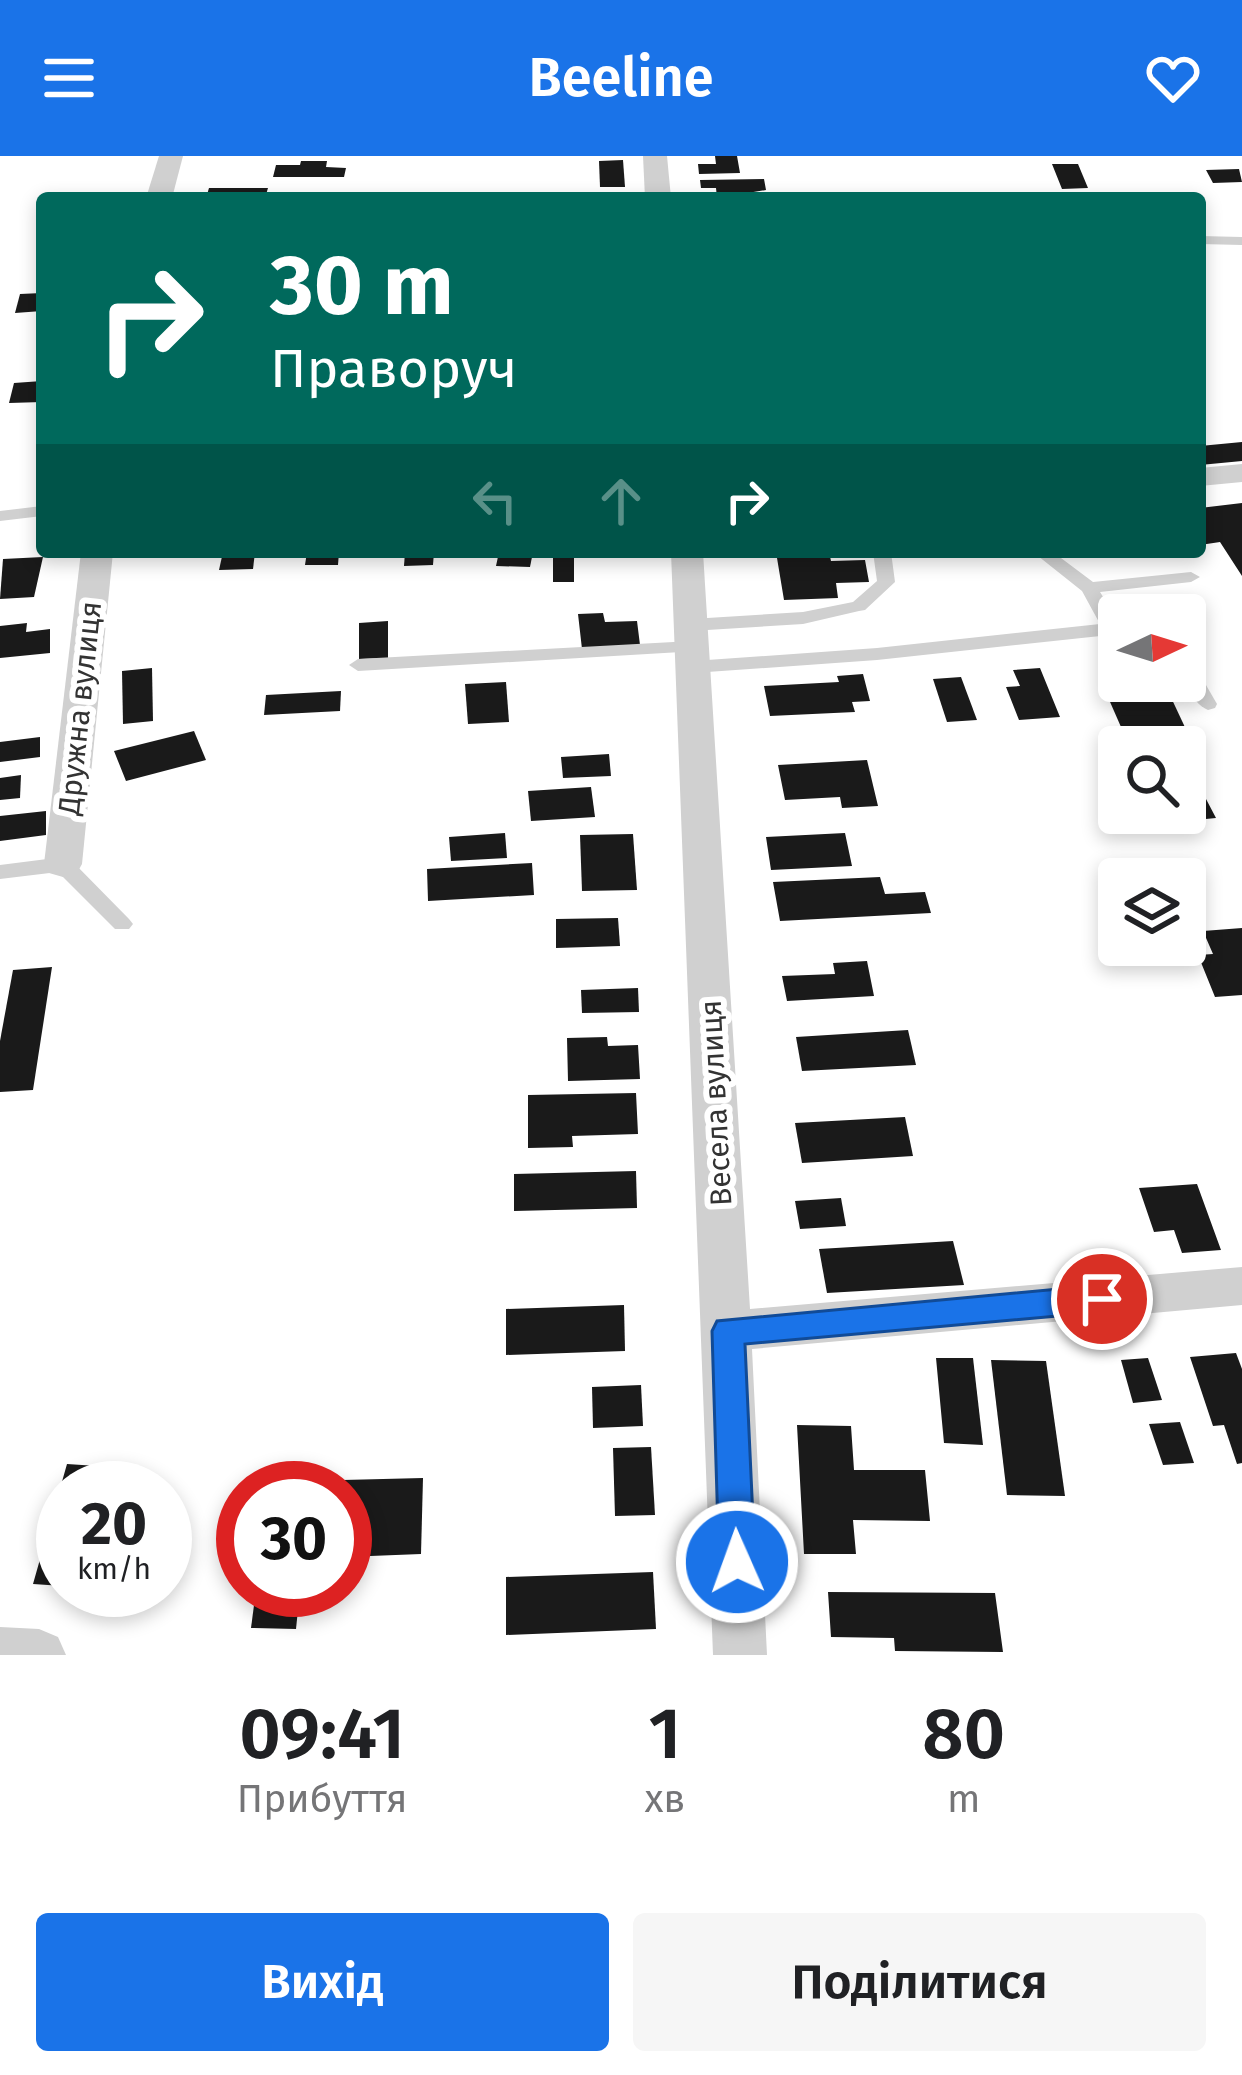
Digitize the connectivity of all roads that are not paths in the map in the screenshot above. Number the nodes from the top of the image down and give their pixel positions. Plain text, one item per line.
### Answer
1 (171, 156) edge
2 (655, 156) edge
3 (161, 192) edge
4 (658, 192) edge
5 (1206, 240) edge
6 (1242, 241) edge
7 (1242, 473) edge
8 (1206, 476) edge
9 (36, 512) edge
10 (0, 516) edge
11 (96, 558) edge
12 (687, 558) edge
13 (883, 558) edge
14 (1050, 558) edge
15 (1191, 577) dead end
16 (1089, 588) junction
17 (1098, 602) edge
18 (1098, 631) edge
19 (692, 647) junction
20 (358, 665) dead end
21 (1206, 701) edge
22 (1208, 704) dead end
23 (63, 864) junction
24 (0, 872) edge
25 (122, 924) dead end
26 (1242, 1286) edge
27 (728, 1331) junction
28 (0, 1652) edge
29 (39, 1655) edge
30 (740, 1655) edge

1 - 3 street
2 - 4 street
5 - 6 lane
7 - 8 street
9 - 10 lane
11 - 23 street, Дружна вулиця
12 - 19 street, Весела вулиця
13 - 19 lane
14 - 16 lane
15 - 16 lane
16 - 17 lane
18 - 19 lane
19 - 20 lane
19 - 27 street, Весела вулиця
21 - 22 lane
23 - 24 lane
23 - 25 lane
26 - 27 street
27 - 30 street, Весела вулиця
28 - 29 street

